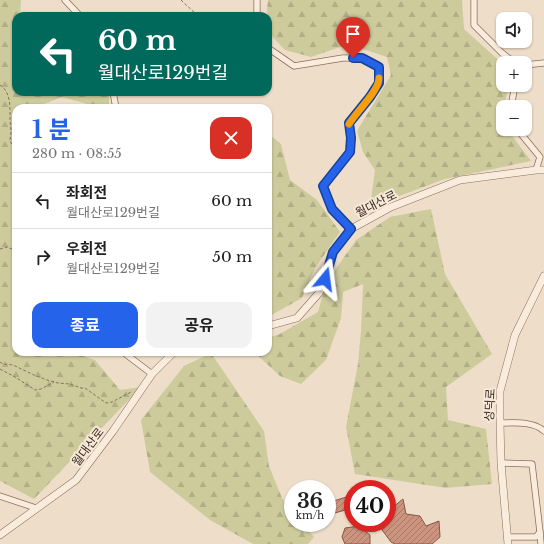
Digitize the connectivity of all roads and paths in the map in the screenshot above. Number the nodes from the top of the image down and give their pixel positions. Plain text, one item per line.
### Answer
1 (65, 0) edge
2 (181, 0) edge
3 (257, 0) edge
4 (474, 0) edge
5 (76, 12) edge
6 (194, 12) edge
7 (257, 12) edge
8 (272, 51) edge
9 (506, 56) edge
10 (544, 63) edge
11 (532, 64) edge
12 (0, 85) edge
13 (523, 136) edge
14 (12, 145) edge
15 (540, 170) edge
16 (351, 229) junction
17 (0, 249) edge
18 (12, 249) edge
19 (544, 276) edge
20 (272, 325) edge
21 (128, 356) edge
22 (170, 356) edge
23 (0, 362) edge
24 (0, 370) edge
25 (152, 374) junction
26 (54, 382) junction
27 (131, 392) dead end
28 (500, 423) junction
29 (544, 431) edge
30 (501, 463) junction
31 (0, 496) edge
32 (36, 508) junction
33 (540, 532) junction
34 (0, 534) edge
35 (508, 540) edge
36 (541, 544) edge

1 - 5 street
2 - 6 path
3 - 7 street
4 - 9 street
8 - 16 street
10 - 11 street
12 - 14 path
13 - 15 street
15 - 16 street, 월대산로
16 - 20 street, 월대산로
17 - 18 path
19 - 28 street, 성덕로
21 - 25 street
22 - 25 street, 월대산로
23 - 26 path
24 - 26 path
25 - 32 street, 월대산로
26 - 27 path
28 - 29 street
28 - 30 street, 성덕로
30 - 33 street
30 - 35 street, 성덕로
31 - 32 street
32 - 34 street, 월대산로
33 - 35 street
33 - 36 street

